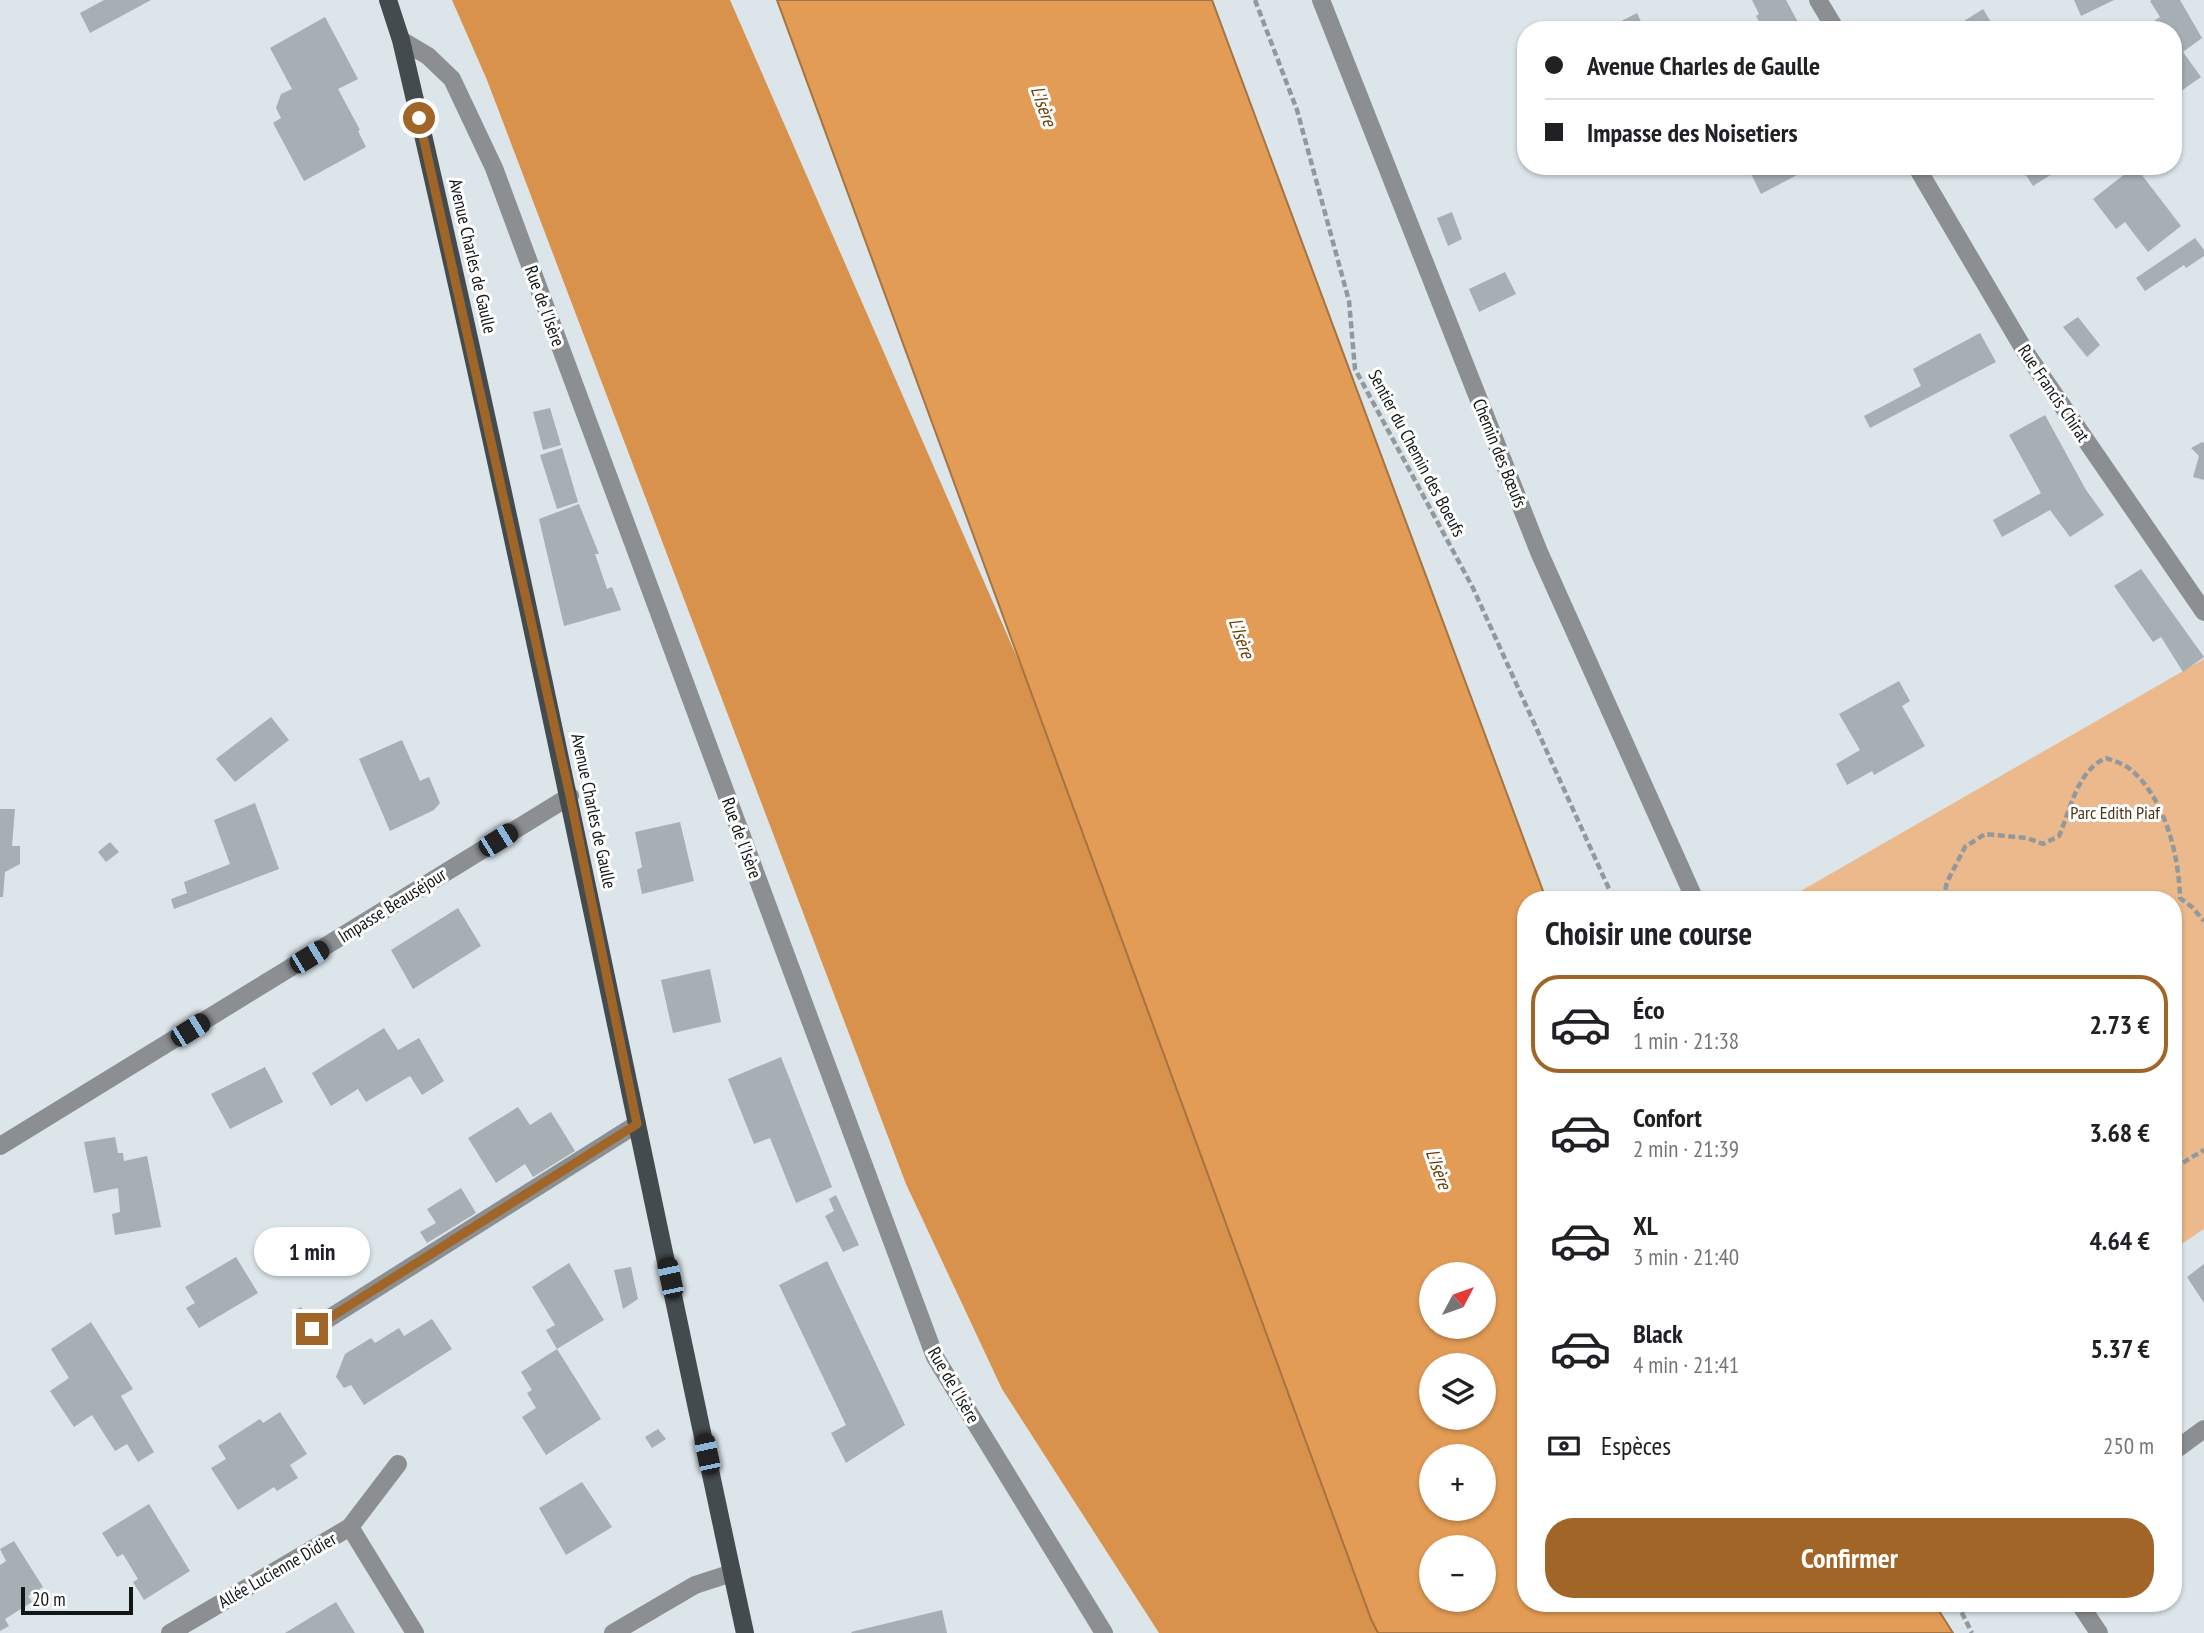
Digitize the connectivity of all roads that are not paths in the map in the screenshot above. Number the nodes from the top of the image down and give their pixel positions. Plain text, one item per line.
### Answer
1 (388, 0) edge
2 (1321, 0) edge
3 (1818, 0) edge
4 (1831, 21) edge
5 (401, 40) junction
6 (1921, 175) edge
7 (2204, 612) edge
8 (570, 796) junction
9 (1691, 891) edge
10 (637, 1124) junction
11 (0, 1146) edge
12 (312, 1329) dead end
13 (2204, 1429) edge
14 (2182, 1445) edge
15 (398, 1464) dead end
16 (350, 1527) junction
17 (732, 1573) junction
18 (2085, 1612) edge
19 (170, 1633) edge
20 (415, 1633) edge
21 (613, 1633) edge
22 (745, 1633) edge
23 (1104, 1633) edge
24 (2099, 1633) edge

1 - 5 main road, Avenue Charles de Gaulle
2 - 9 street, Chemin des Bœufs
3 - 4 street
5 - 8 main road, Avenue Charles de Gaulle
5 - 23 street, Rue de l'Isère
6 - 7 street, Rue Francis Chirat
8 - 10 main road, Avenue Charles de Gaulle
8 - 11 street, Impasse Beauséjour
10 - 12 street
10 - 17 main road, Avenue Charles de Gaulle
13 - 14 street
15 - 16 street
16 - 19 street, Allée Lucienne Didier
16 - 20 street, Allée Lucienne Didier
17 - 21 street
17 - 22 main road, Avenue Charles de Gaulle
18 - 24 street

